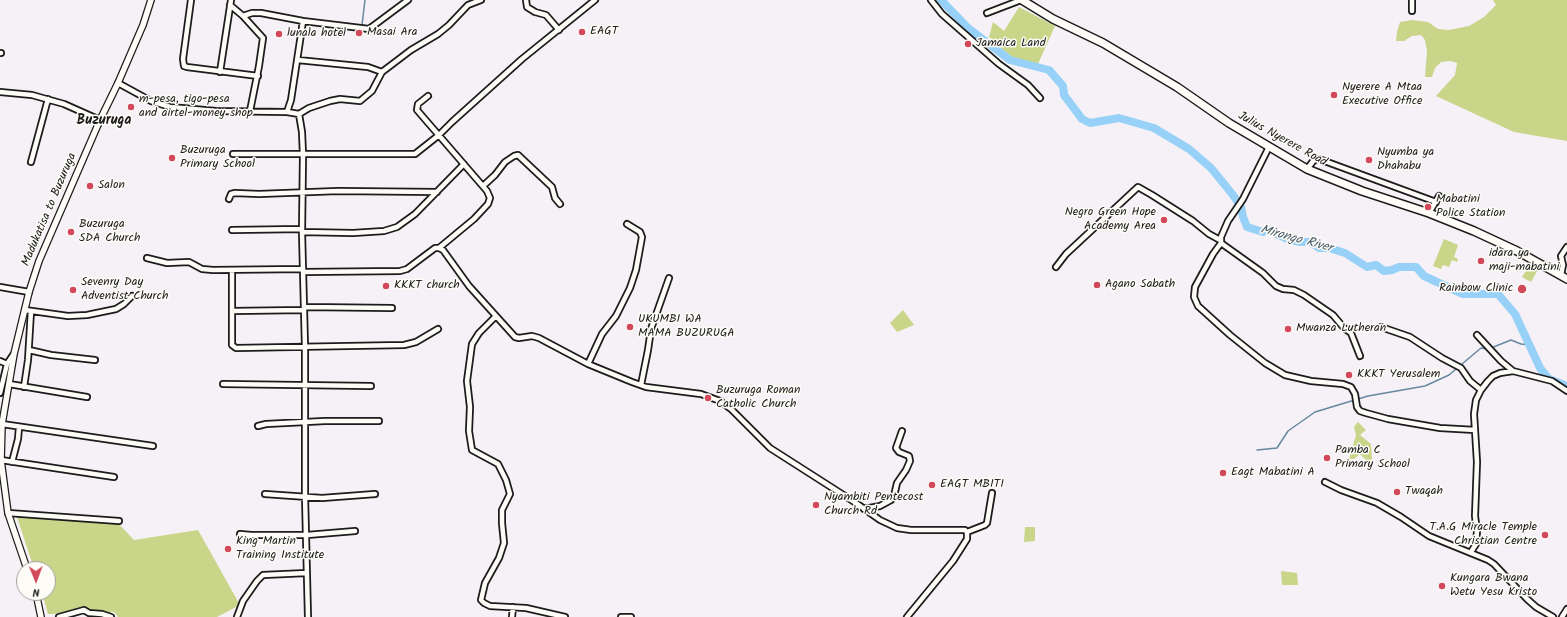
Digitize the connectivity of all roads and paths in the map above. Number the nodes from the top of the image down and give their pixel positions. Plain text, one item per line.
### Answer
1 (151, 0) edge
2 (190, 0) edge
3 (408, 0) edge
4 (481, 0) edge
5 (526, 0) edge
6 (595, 0) edge
7 (931, 0) edge
8 (1022, 0) edge
9 (1412, 0) edge
10 (230, 3) edge
11 (1412, 12) dead end
12 (987, 13) dead end
13 (243, 16) junction
14 (303, 21) junction
15 (559, 30) junction
16 (298, 60) junction
17 (220, 72) junction
18 (382, 72) junction
19 (258, 76) junction
20 (118, 83) junction
21 (0, 92) edge
22 (428, 96) dead end
23 (1040, 98) dead end
24 (48, 99) junction
25 (250, 111) junction
26 (287, 112) junction
27 (299, 114) junction
28 (100, 120) junction
29 (439, 135) junction
30 (1269, 147) junction
31 (232, 154) dead end
32 (303, 155) junction
33 (31, 162) dead end
34 (464, 164) junction
35 (1307, 169) junction
36 (483, 186) junction
37 (302, 192) junction
38 (437, 192) junction
39 (1439, 196) dead end
40 (228, 199) dead end
41 (1436, 202) junction
42 (560, 204) dead end
43 (1429, 213) junction
44 (627, 224) dead end
45 (232, 230) dead end
46 (302, 231) junction
47 (1221, 241) junction
48 (1567, 247) edge
49 (439, 248) junction
50 (147, 258) dead end
51 (1056, 267) dead end
52 (232, 270) junction
53 (303, 270) junction
54 (1564, 277) edge
55 (669, 278) dead end
56 (0, 287) edge
57 (29, 292) junction
58 (132, 296) dead end
59 (392, 308) dead end
60 (304, 309) junction
61 (25, 310) junction
62 (31, 311) junction
63 (232, 311) junction
64 (496, 316) junction
65 (1381, 327) dead end
66 (438, 329) dead end
67 (1477, 335) dead end
68 (305, 347) junction
69 (29, 350) junction
70 (14, 354) junction
71 (1360, 356) dead end
72 (95, 360) dead end
73 (0, 361) edge
74 (6, 364) junction
75 (588, 364) junction
76 (1513, 370) junction
77 (9, 384) junction
78 (223, 384) dead end
79 (305, 384) junction
80 (641, 385) junction
81 (371, 386) dead end
82 (24, 387) junction
83 (1481, 390) junction
84 (1567, 390) edge
85 (0, 393) edge
86 (87, 397) dead end
87 (379, 421) dead end
88 (305, 422) junction
89 (2, 424) junction
90 (258, 426) dead end
91 (19, 427) junction
92 (1475, 430) junction
93 (902, 431) dead end
94 (1, 435) edge
95 (153, 446) dead end
96 (1, 460) junction
97 (12, 462) junction
98 (114, 477) dead end
99 (1326, 482) dead end
100 (265, 494) dead end
101 (375, 494) dead end
102 (992, 494) dead end
103 (305, 496) junction
104 (864, 509) junction
105 (8, 513) junction
106 (119, 521) dead end
107 (355, 531) dead end
108 (967, 532) junction
109 (240, 534) dead end
110 (307, 535) junction
111 (1471, 552) junction
112 (24, 561) edge
113 (307, 573) junction
114 (38, 601) edge
115 (513, 607) junction
116 (1567, 608) edge
117 (42, 617) edge
118 (59, 617) edge
119 (111, 617) edge
120 (237, 617) edge
121 (308, 617) edge
122 (512, 617) edge
123 (565, 617) edge
124 (621, 617) edge
125 (631, 617) edge
126 (907, 617) edge
127 (1553, 617) edge
128 (1562, 617) edge

1 - 20 main road, Madukatisa to Buzuruga
2 - 17 street
3 - 14 street
4 - 18 street
5 - 15 street
6 - 15 street
7 - 23 street
8 - 12 street
8 - 30 highway, Julius Nyerere Road
9 - 11 street
10 - 13 street
10 - 17 street
13 - 14 street
13 - 19 street
14 - 16 street
15 - 29 street
16 - 18 street
16 - 26 street
17 - 19 street
18 - 27 street
19 - 25 street
20 - 25 street
20 - 28 main road, Madukatisa to Buzuruga
21 - 24 street
22 - 29 street
24 - 28 street
24 - 33 street
25 - 26 street
26 - 27 street
27 - 32 street
28 - 57 main road, Madukatisa to Buzuruga
29 - 32 street
29 - 34 street
30 - 35 highway, Julius Nyerere Road
30 - 47 street
31 - 32 street
32 - 37 street
34 - 36 street
34 - 38 street
35 - 41 street
35 - 43 highway, Julius Nyerere Road
36 - 42 street
36 - 49 street
37 - 38 street
37 - 40 street
37 - 46 street
38 - 46 street
39 - 41 street
41 - 43 street
43 - 54 highway, Julius Nyerere Road
44 - 75 street
45 - 46 street
46 - 53 street
47 - 51 street
47 - 71 street
47 - 92 street
48 - 54 street
49 - 53 street
49 - 64 street
50 - 52 street
52 - 53 street
52 - 63 street
53 - 60 street
55 - 80 street
56 - 57 street
57 - 61 main road, Madukatisa to Buzuruga
58 - 62 street
59 - 60 street
60 - 63 street
60 - 68 street
61 - 62 street
61 - 70 main road, Madukatisa to Buzuruga
62 - 69 street
63 - 68 street
64 - 75 street
64 - 115 street
65 - 83 street
66 - 68 street
67 - 76 street
68 - 79 street
69 - 72 street
69 - 82 street
70 - 74 street
70 - 77 main road, Madukatisa to Buzuruga
73 - 74 street
74 - 85 street
75 - 80 street
76 - 83 street
76 - 84 street
77 - 82 street
77 - 89 main road, Madukatisa to Buzuruga
78 - 79 street
79 - 81 street
79 - 88 street
80 - 104 street
82 - 86 street
83 - 92 street
87 - 88 street
88 - 90 street
88 - 103 street
89 - 91 street
89 - 94 main road, Madukatisa to Buzuruga
91 - 95 street
91 - 97 street
92 - 111 street
93 - 104 street
94 - 96 main road, Madukatisa to Buzuruga
96 - 97 street
96 - 105 main road, Madukatisa to Buzuruga
97 - 98 street
99 - 111 street
100 - 103 street
101 - 103 street
102 - 108 street
103 - 110 street
104 - 108 street
105 - 106 street
105 - 112 main road, Madukatisa to Buzuruga
107 - 110 street
108 - 126 street
109 - 110 street
110 - 113 street
111 - 127 street
113 - 120 street
113 - 121 street
114 - 117 main road
115 - 122 street
115 - 123 street
116 - 128 street
118 - 119 street
124 - 125 street

